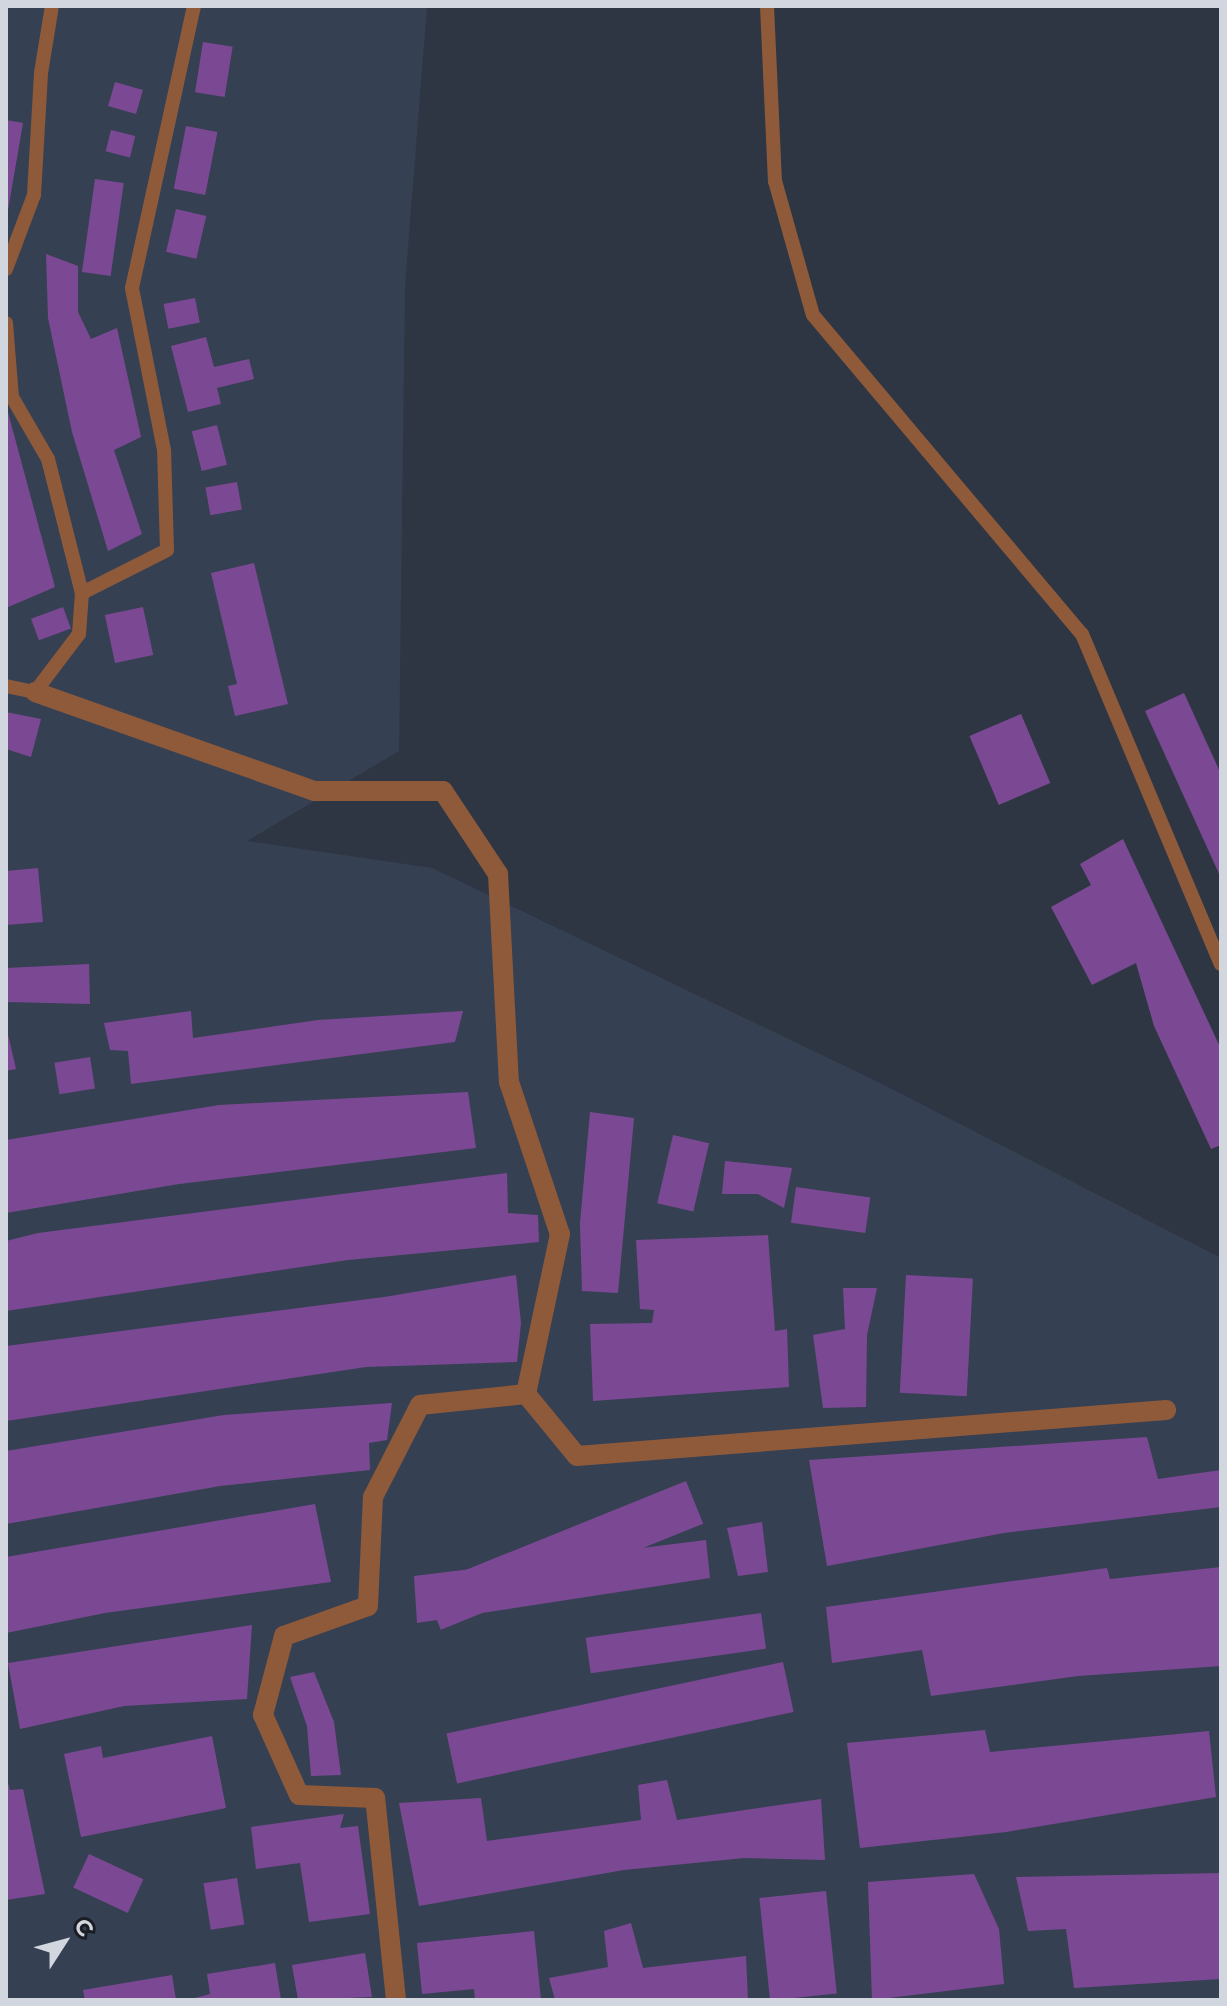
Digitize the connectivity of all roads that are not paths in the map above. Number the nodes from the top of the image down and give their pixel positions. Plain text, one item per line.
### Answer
1 (52, 6) edge
2 (194, 6) edge
3 (767, 6) edge
4 (6, 269) edge
5 (6, 323) edge
6 (82, 593) junction
7 (6, 686) edge
8 (35, 692) junction
9 (1221, 964) edge
10 (526, 1394) junction
11 (1166, 1410) dead end
12 (396, 2000) edge

1 - 4 lane
2 - 6 lane
3 - 9 lane
5 - 6 lane
6 - 8 lane
7 - 8 lane
8 - 10 street
10 - 11 street
10 - 12 street

